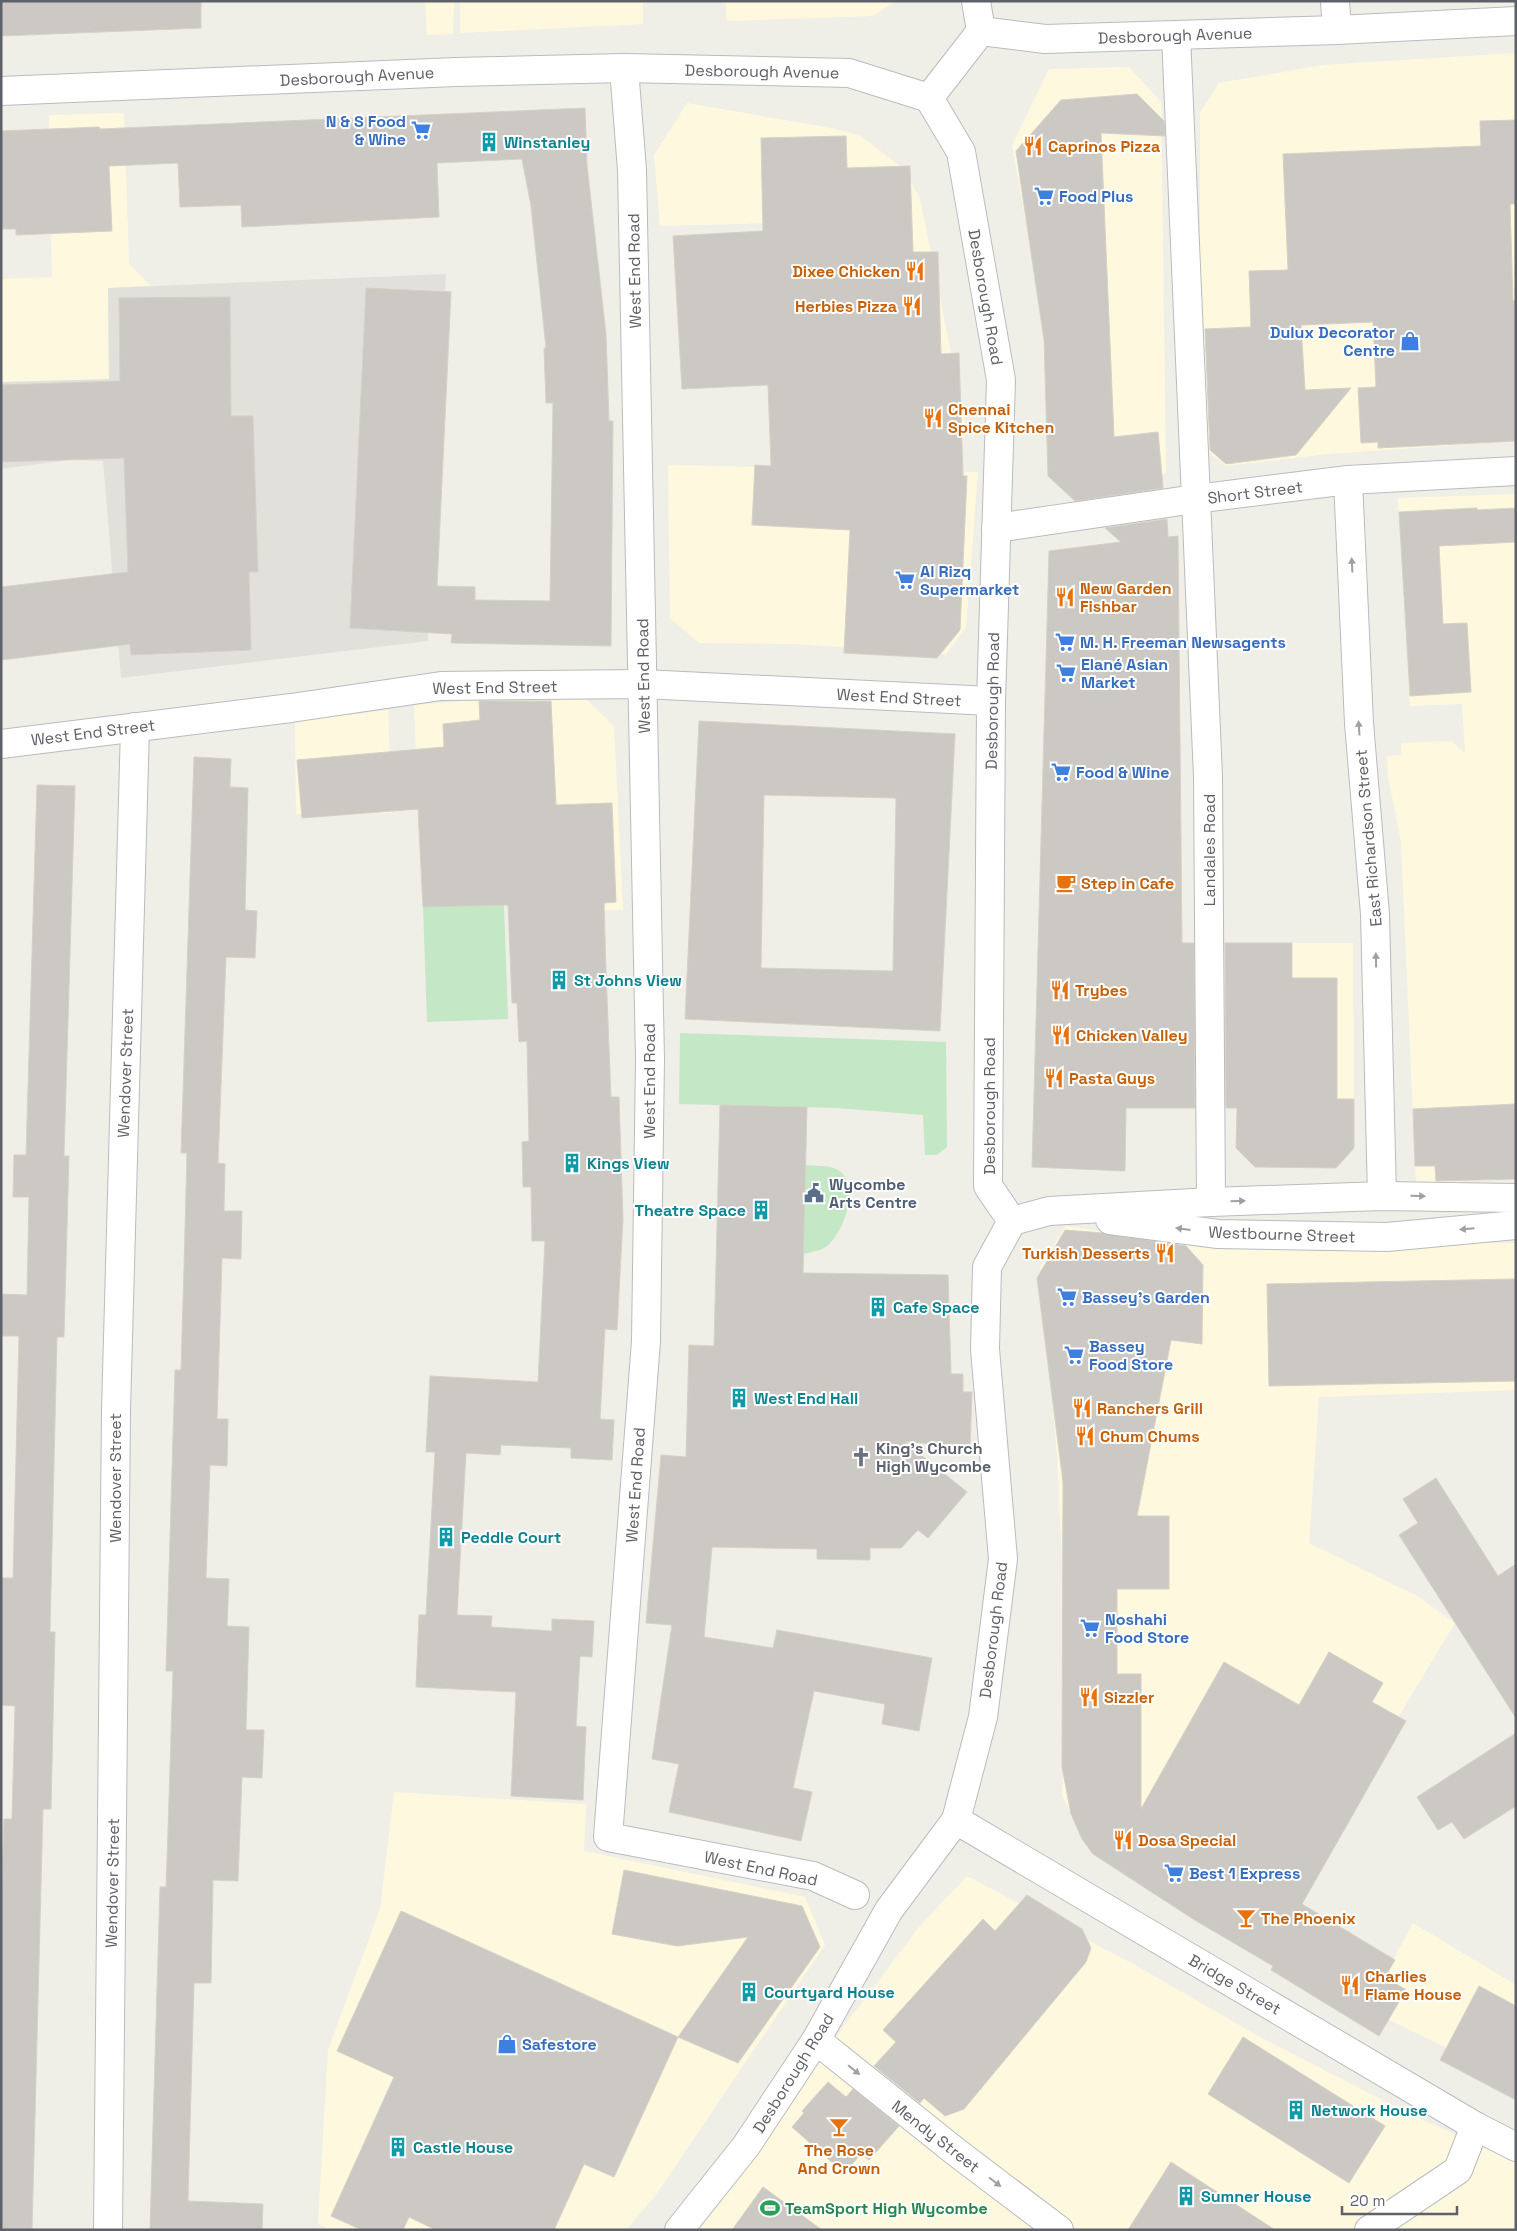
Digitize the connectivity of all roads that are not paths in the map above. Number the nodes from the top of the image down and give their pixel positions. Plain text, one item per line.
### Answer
1 (976, 1) edge
2 (1335, 1) edge
3 (1516, 21) edge
4 (1337, 30) junction
5 (981, 31) junction
6 (1176, 35) junction
7 (624, 68) junction
8 (1, 91) edge
9 (929, 98) junction
10 (1516, 471) edge
11 (1348, 480) junction
12 (1195, 500) junction
13 (996, 528) junction
14 (643, 684) junction
15 (991, 701) junction
16 (135, 727) junction
17 (1, 744) edge
18 (1382, 1196) junction
19 (1516, 1198) edge
20 (1211, 1202) junction
21 (1049, 1211) junction
22 (1012, 1222) junction
23 (1516, 1225) edge
24 (956, 1820) junction
25 (855, 1894) dead end
26 (816, 2040) junction
27 (1475, 2126) junction
28 (1516, 2147) edge
29 (108, 2230) edge
30 (679, 2230) edge
31 (1059, 2230) edge
32 (1368, 2230) edge

1 - 5 street
2 - 4 street
3 - 4 street, Desborough Avenue
4 - 6 street, Desborough Avenue
5 - 6 street, Desborough Avenue
5 - 9 street
6 - 12 street, Landales Road
7 - 8 street, Desborough Avenue
7 - 9 street, Desborough Avenue
7 - 14 street, West End Road
9 - 13 street, Desborough Road
10 - 11 street, Short Street
11 - 12 street, Short Street
18 -> 11 street, East Richardson Street
12 - 13 street, Short Street
12 - 20 street, Landales Road
13 - 15 street, Desborough Road
14 - 15 street, West End Street
14 - 16 street, West End Street
14 - 25 street, West End Road
15 - 22 street, Desborough Road
16 - 17 street, West End Street
16 - 29 street, Wendover Street
18 -> 19 street, Westbourne Street
20 -> 18 street, Westbourne Street
20 - 21 street, Westbourne Street
21 - 22 street, Westbourne Street
23 -> 21 street, Westbourne Street
22 - 24 street, Desborough Road
24 - 26 street, Desborough Road
24 - 27 street, Bridge Street
26 - 30 street, Desborough Road
26 -> 31 street, Mendy Street
27 - 28 street, Bridge Street
27 - 32 street

